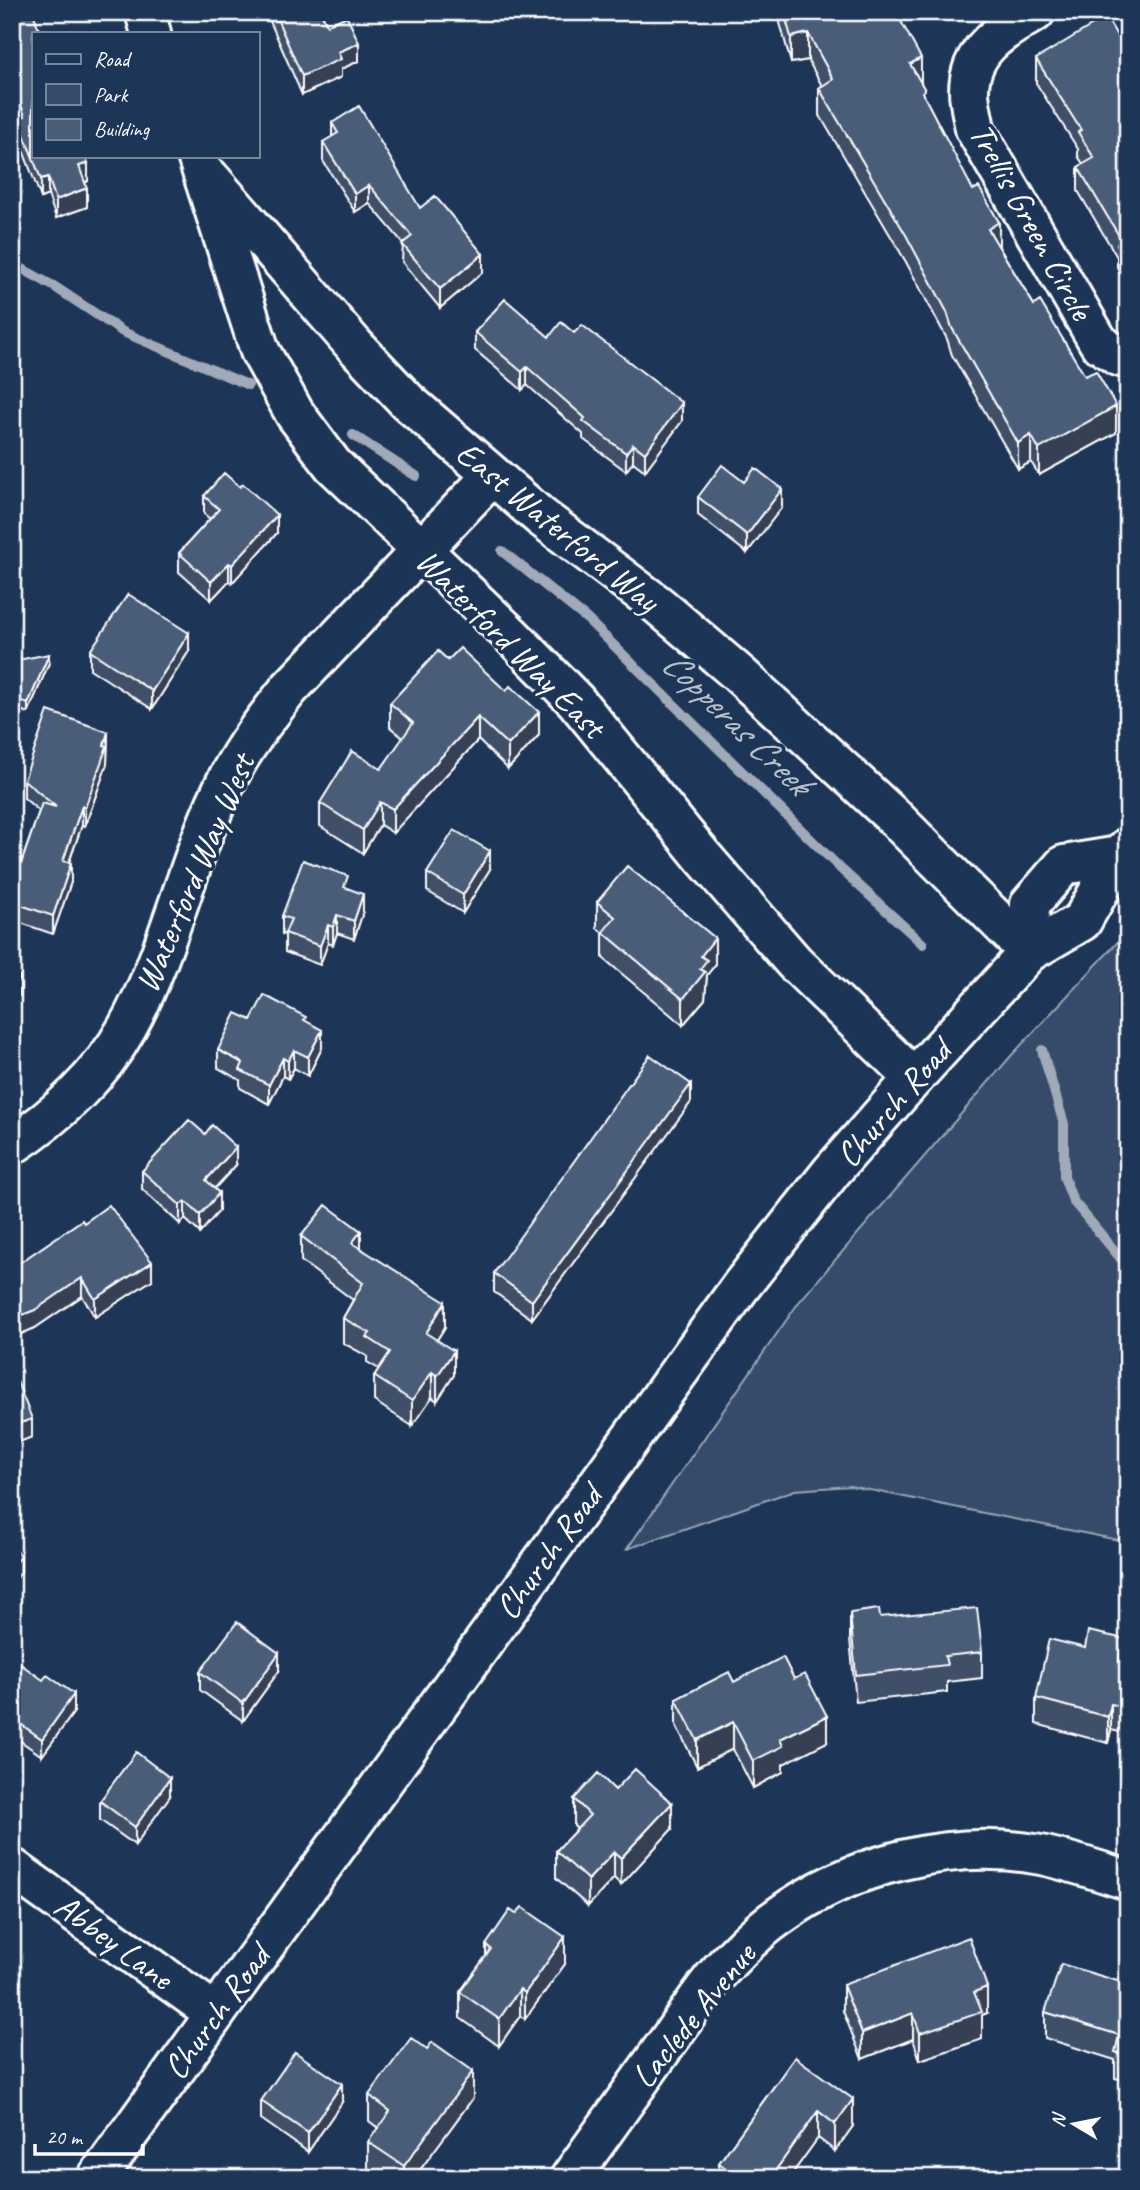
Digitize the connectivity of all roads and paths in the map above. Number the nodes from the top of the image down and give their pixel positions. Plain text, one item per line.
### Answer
1 (145, 12) edge
2 (1035, 12) edge
3 (152, 32) edge
4 (198, 161) edge
5 (1128, 359) edge
6 (492, 476) junction
7 (421, 551) junction
8 (1123, 851) edge
9 (1029, 952) junction
10 (914, 1078) junction
11 (12, 1145) edge
12 (12, 1868) edge
13 (1128, 1880) edge
14 (215, 2013) junction
15 (97, 2178) edge
16 (570, 2178) edge

1 - 3 street
2 - 5 street, Trellis Green Circle
4 - 6 street, East Waterford Way
4 - 7 street, Waterford Way East
6 - 7 street, Waterford Way West
6 - 9 street, East Waterford Way
7 - 10 street, Waterford Way East
7 - 11 street, Waterford Way West
8 - 9 street
9 - 10 street, Church Road
10 - 14 street, Church Road
12 - 14 street, Abbey Lane
13 - 16 street, Laclede Avenue
14 - 15 street, Church Road

